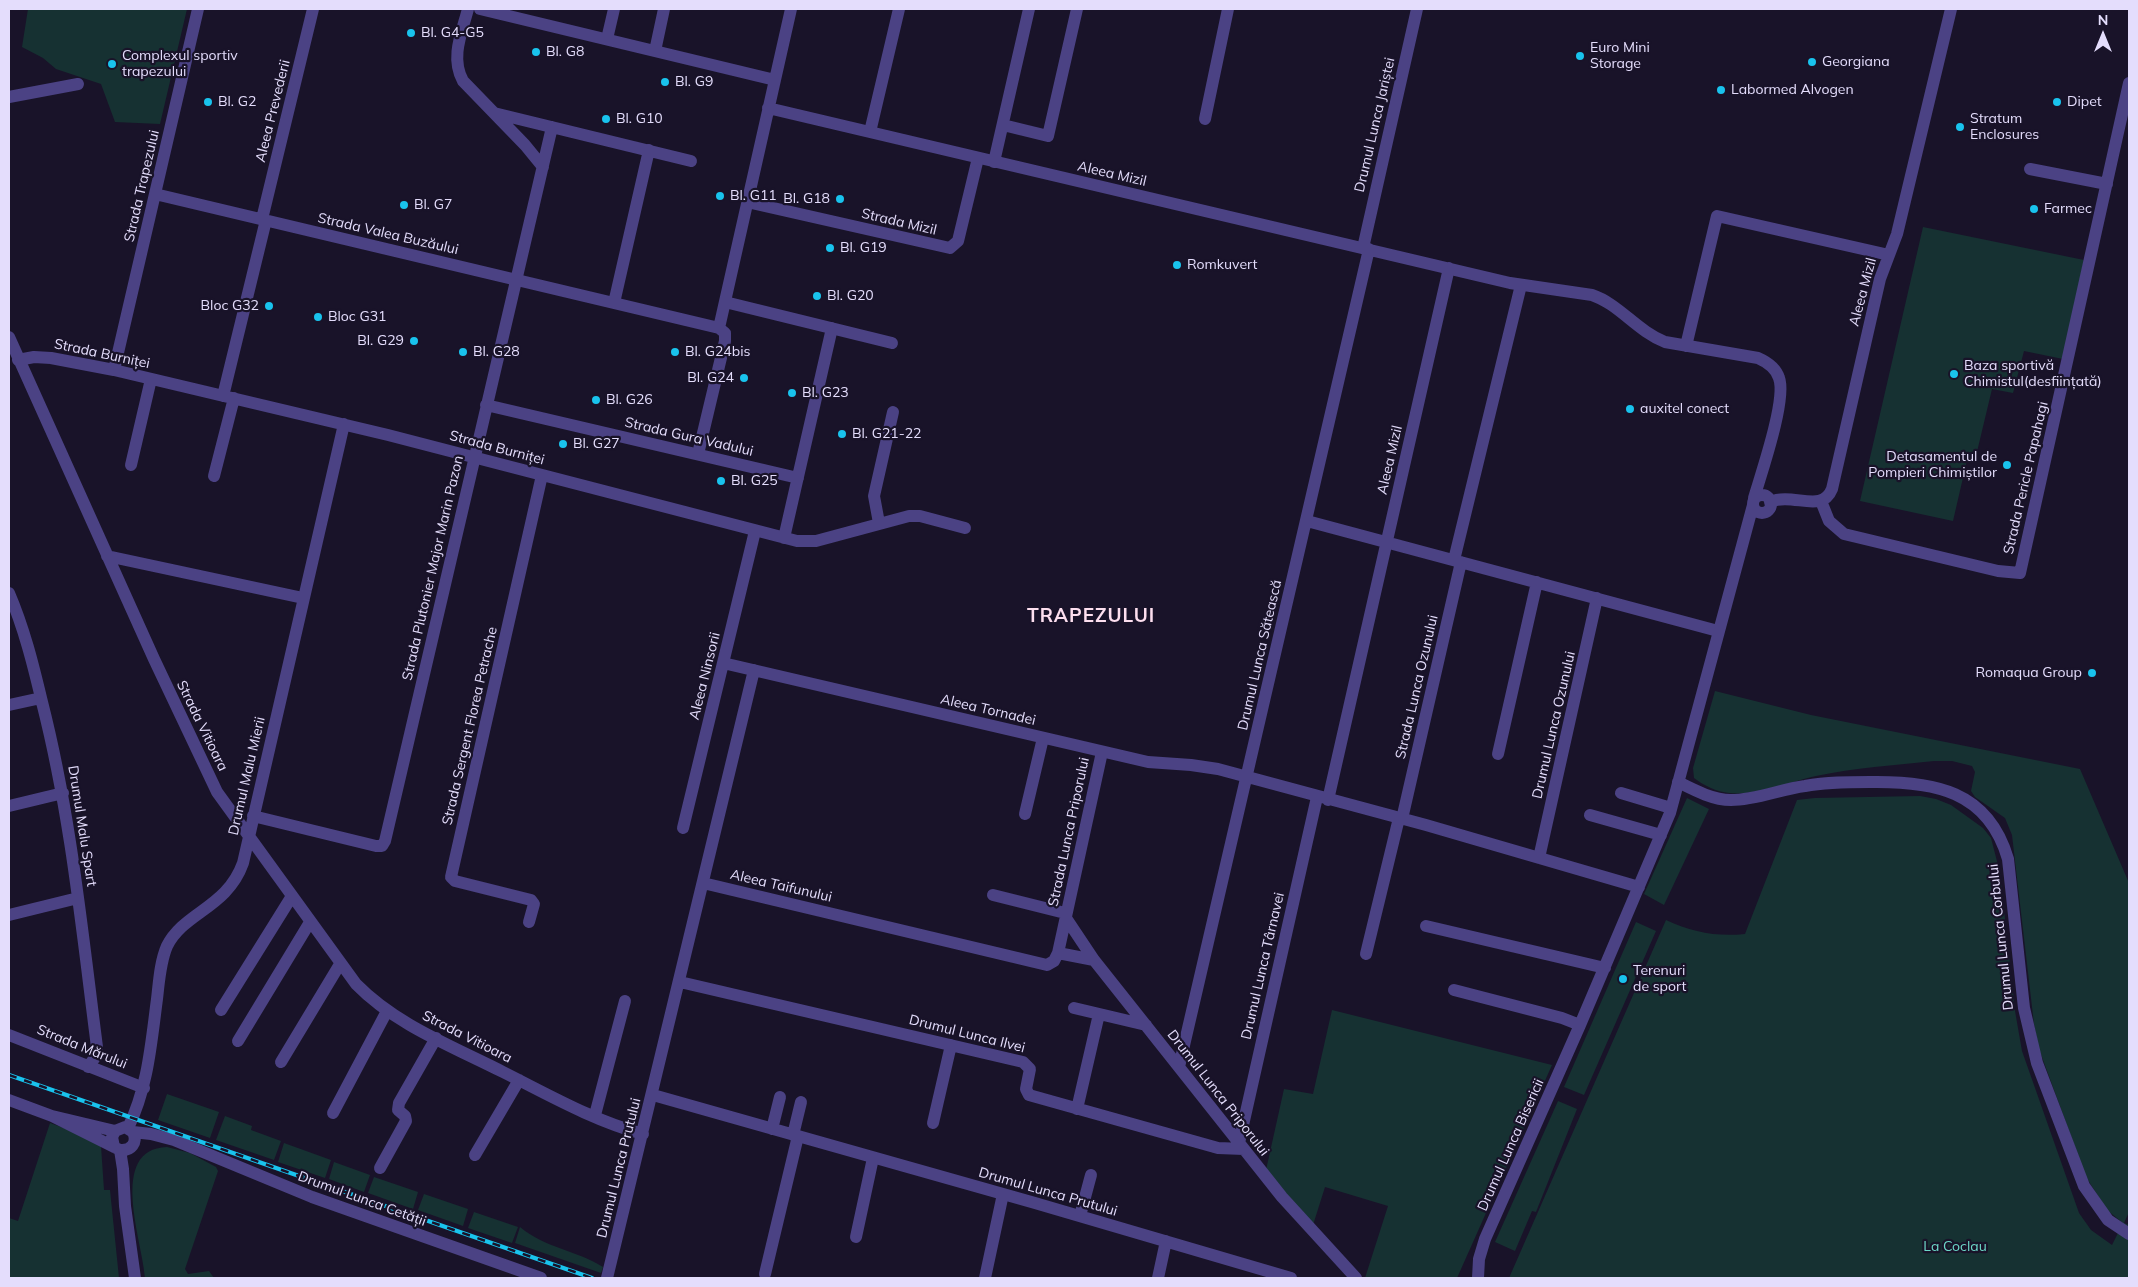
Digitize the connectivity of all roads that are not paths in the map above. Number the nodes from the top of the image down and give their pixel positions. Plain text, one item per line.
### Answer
1 (198, 9) edge
2 (313, 9) edge
3 (468, 9) edge
4 (480, 9) edge
5 (614, 9) edge
6 (664, 9) edge
7 (792, 9) edge
8 (899, 9) edge
9 (1029, 9) edge
10 (1077, 9) edge
11 (1228, 9) edge
12 (1416, 9) edge
13 (1952, 9) edge
14 (606, 39) junction
15 (655, 51) junction
16 (775, 80) junction
17 (2129, 83) edge
18 (78, 84) dead end
19 (9, 97) edge
20 (768, 108) junction
21 (494, 113) junction
22 (1204, 119) dead end
23 (1003, 125) junction
24 (552, 127) junction
25 (870, 132) junction
26 (649, 150) junction
27 (978, 158) junction
28 (691, 160) dead end
29 (994, 162) junction
30 (543, 167) junction
31 (2030, 169) dead end
32 (2107, 184) junction
33 (155, 194) junction
34 (747, 202) junction
35 (264, 220) junction
36 (1366, 249) junction
37 (1889, 256) junction
38 (1449, 268) junction
39 (516, 280) junction
40 (1521, 285) junction
41 (725, 302) junction
42 (614, 303) junction
43 (719, 328) junction
44 (832, 328) junction
45 (9, 337) edge
46 (892, 342) dead end
47 (1686, 346) junction
48 (18, 360) junction
49 (114, 370) junction
50 (151, 379) junction
51 (229, 397) junction
52 (486, 405) junction
53 (893, 412) dead end
54 (344, 424) junction
55 (698, 454) junction
56 (474, 457) junction
57 (131, 464) dead end
58 (542, 475) junction
59 (214, 476) dead end
60 (798, 478) junction
61 (1821, 501) junction
62 (1754, 502) junction
63 (1767, 507) junction
64 (1307, 521) junction
65 (879, 523) junction
66 (965, 528) dead end
67 (755, 531) junction
68 (784, 538) junction
69 (1387, 542) junction
70 (1739, 555) junction
71 (106, 556) junction
72 (1458, 561) junction
73 (1537, 582) junction
74 (9, 593) edge
75 (303, 598) junction
76 (1597, 598) junction
77 (1718, 631) junction
78 (723, 663) junction
79 (754, 670) junction
80 (41, 698) junction
81 (9, 705) edge
82 (1043, 738) junction
83 (1102, 752) junction
84 (1498, 754) dead end
85 (1248, 777) junction
86 (1678, 782) junction
87 (63, 793) junction
88 (1621, 793) dead end
89 (1322, 799) junction
90 (9, 806) edge
91 (1671, 808) junction
92 (1025, 814) dead end
93 (1590, 815) dead end
94 (253, 816) junction
95 (1400, 819) junction
96 (683, 828) dead end
97 (249, 835) junction
98 (1661, 835) junction
99 (1539, 858) junction
100 (703, 883) junction
101 (1639, 888) junction
102 (993, 895) dead end
103 (292, 896) junction
104 (78, 898) junction
105 (9, 915) edge
106 (1066, 916) junction
107 (310, 922) junction
108 (529, 922) dead end
109 (1426, 926) dead end
110 (1058, 953) junction
111 (1366, 954) dead end
112 (1094, 960) junction
113 (340, 964) junction
114 (1605, 968) junction
115 (680, 982) junction
116 (1454, 990) dead end
117 (625, 1001) dead end
118 (1074, 1008) dead end
119 (221, 1010) dead end
120 (387, 1011) junction
121 (1099, 1014) junction
122 (1146, 1025) junction
123 (1580, 1026) junction
124 (9, 1035) edge
125 (436, 1038) junction
126 (238, 1041) dead end
127 (951, 1045) junction
128 (281, 1062) dead end
129 (88, 1066) junction
130 (1179, 1067) junction
131 (519, 1080) junction
132 (144, 1088) junction
133 (652, 1095) junction
134 (780, 1097) dead end
135 (9, 1100) edge
136 (801, 1102) dead end
137 (1077, 1109) junction
138 (333, 1113) dead end
139 (595, 1116) junction
140 (933, 1123) dead end
141 (772, 1129) junction
142 (643, 1134) junction
143 (795, 1136) junction
144 (124, 1140) junction
145 (1242, 1146) junction
146 (475, 1155) dead end
147 (873, 1158) junction
148 (380, 1168) dead end
149 (1092, 1175) dead end
150 (1003, 1194) junction
151 (1080, 1216) junction
152 (2129, 1234) edge
153 (856, 1238) dead end
154 (1166, 1242) junction
155 (765, 1274) dead end
156 (135, 1278) edge
157 (541, 1278) edge
158 (607, 1278) edge
159 (985, 1278) edge
160 (1158, 1278) edge
161 (1291, 1278) edge
162 (1356, 1278) edge
163 (1478, 1278) edge

1 - 33 street, Strada Trapezului
2 - 35 street, Aleea Prevederii
3 - 21 street
4 - 14 street
5 - 14 street
6 - 15 street
7 - 16 street
8 - 25 street
9 - 23 street
10 - 23 street
11 - 22 street
12 - 36 street, Drumul Lunca Jariștei
13 - 37 street, Aleea Mizil
14 - 15 street
15 - 16 street
16 - 20 street
17 - 32 street, Strada Pericle Papahagi
18 - 19 street
20 - 25 street, Aleea Mizil
20 - 34 street
21 - 24 street
21 - 30 street
23 - 29 street
24 - 26 street
24 - 30 street, Strada Plutonier Major Marin Pazon
25 - 27 street, Aleea Mizil
26 - 28 street
26 - 42 street
27 - 29 street, Aleea Mizil
27 - 34 street, Strada Mizil
29 - 36 street, Aleea Mizil
30 - 39 street, Strada Plutonier Major Marin Pazon
31 - 32 street
32 - 61 street, Strada Pericle Papahagi
33 - 35 street, Strada Valea Buzăului
33 - 49 street, Strada Trapezului
34 - 41 street
35 - 39 street, Strada Valea Buzăului
35 - 51 street, Aleea Prevederii
36 - 38 street, Aleea Mizil
36 - 64 street, Drumul Lunca Sătească
37 - 47 street
37 - 61 street, Aleea Mizil
38 - 40 street, Aleea Mizil
38 - 69 street, Aleea Mizil
39 - 42 street, Strada Valea Buzăului
39 - 52 street, Strada Plutonier Major Marin Pazon
40 - 47 street, Aleea Mizil
40 - 72 street, Strada Lunca Ozunului
41 - 43 street
41 - 44 street
42 - 43 street, Strada Valea Buzăului
43 - 55 street
44 - 46 street
44 - 60 street
45 - 48 street, Strada Vitioara
47 - 62 street, Aleea Mizil
48 - 49 street, Strada Burniței
48 - 71 street, Strada Vitioara
49 - 50 street, Strada Burniței
50 - 51 street, Strada Burniței
50 - 57 street
51 - 54 street, Strada Burniței
51 - 59 street, Aleea Prevederii
52 - 55 street, Strada Gura Vadului
52 - 56 street, Strada Plutonier Major Marin Pazon
53 - 65 street
54 - 56 street, Strada Burniței
54 - 75 street, Drumul Malu Mierii
55 - 60 street, Strada Gura Vadului
56 - 58 street, Strada Burniței
56 - 94 street, Strada Plutonier Major Marin Pazon
58 - 67 street, Strada Burniței
58 - 108 street, Strada Sergent Florea Petrache
60 - 68 street
61 - 63 street
62 - 63 street
62 - 70 street, Aleea Mizil
63 - 70 street
64 - 69 street
64 - 85 street, Drumul Lunca Sătească
65 - 66 street, Strada Burniței
65 - 68 street, Strada Burniței
67 - 68 street, Strada Burniței
67 - 78 street, Aleea Ninsorii
69 - 72 street
69 - 89 street
70 - 77 street
71 - 75 street
71 - 97 street, Strada Vitioara
72 - 73 street
72 - 95 street, Strada Lunca Ozunului
73 - 76 street
73 - 84 street
74 - 80 street, Drumul Malu Spart
75 - 94 street, Drumul Malu Mierii
76 - 77 street
76 - 99 street, Drumul Lunca Ozunului
77 - 86 street, Drumul Lunca Bisericii
78 - 79 street, Aleea Tornadei
78 - 96 street, Aleea Ninsorii
79 - 82 street, Aleea Tornadei
79 - 100 street
80 - 81 street
80 - 87 street, Drumul Malu Spart
82 - 83 street, Aleea Tornadei
82 - 92 street
83 - 85 street, Aleea Tornadei
83 - 106 street, Strada Lunca Priporului
85 - 89 street
85 - 130 street, Drumul Lunca Sătească
86 - 91 street, Drumul Lunca Bisericii
86 - 152 street, Drumul Lunca Corbului
87 - 90 street
87 - 104 street, Drumul Malu Spart
88 - 91 street
89 - 95 street
89 - 145 street, Drumul Lunca Târnavei
91 - 98 street, Drumul Lunca Bisericii
93 - 98 street
94 - 97 street, Drumul Malu Mierii
95 - 99 street
95 - 111 street, Strada Lunca Ozunului
97 - 103 street, Strada Vitioara
97 - 132 street, Drumul Malu Mierii
98 - 101 street, Drumul Lunca Bisericii
99 - 101 street
100 - 110 street, Aleea Taifunului
100 - 115 street
101 - 114 street, Drumul Lunca Bisericii
102 - 106 street
103 - 107 street, Strada Vitioara
103 - 119 street
104 - 105 street
104 - 129 street, Drumul Malu Spart
106 - 110 street
106 - 112 street, Drumul Lunca Priporului
107 - 113 street, Strada Vitioara
107 - 126 street
109 - 114 street
110 - 112 street
112 - 122 street, Drumul Lunca Priporului
113 - 120 street, Strada Vitioara
113 - 128 street
114 - 123 street, Drumul Lunca Bisericii
115 - 127 street, Drumul Lunca Ilvei
115 - 133 street
116 - 123 street
117 - 139 street
118 - 121 street
120 - 125 street, Strada Vitioara
120 - 138 street
121 - 122 street
121 - 137 street
122 - 130 street, Drumul Lunca Priporului
123 - 163 street, Drumul Lunca Bisericii
124 - 129 street, Strada Mărului
125 - 131 street, Strada Vitioara
125 - 148 street
127 - 137 street, Drumul Lunca Ilvei
127 - 140 street
129 - 132 street, Strada Mărului
130 - 145 street, Drumul Lunca Priporului
131 - 139 street, Strada Vitioara
131 - 146 street
132 - 144 street, Drumul Malu Mierii
133 - 141 street, Drumul Lunca Prutului
133 - 142 street, Drumul Lunca Prutului
134 - 141 street
135 - 144 street, Drumul Lunca Cetății
136 - 143 street
137 - 145 street, Drumul Lunca Ilvei
139 - 142 street, Strada Vitioara
141 - 143 street, Drumul Lunca Prutului
142 - 158 street, Drumul Lunca Prutului
143 - 147 street, Drumul Lunca Prutului
143 - 155 street
144 - 156 street
144 - 157 street, Drumul Lunca Cetății
145 - 162 street, Drumul Lunca Priporului
147 - 150 street, Drumul Lunca Prutului
147 - 153 street
149 - 151 street
150 - 151 street, Drumul Lunca Prutului
150 - 159 street
151 - 154 street, Drumul Lunca Prutului
154 - 160 street
154 - 161 street, Drumul Lunca Prutului

